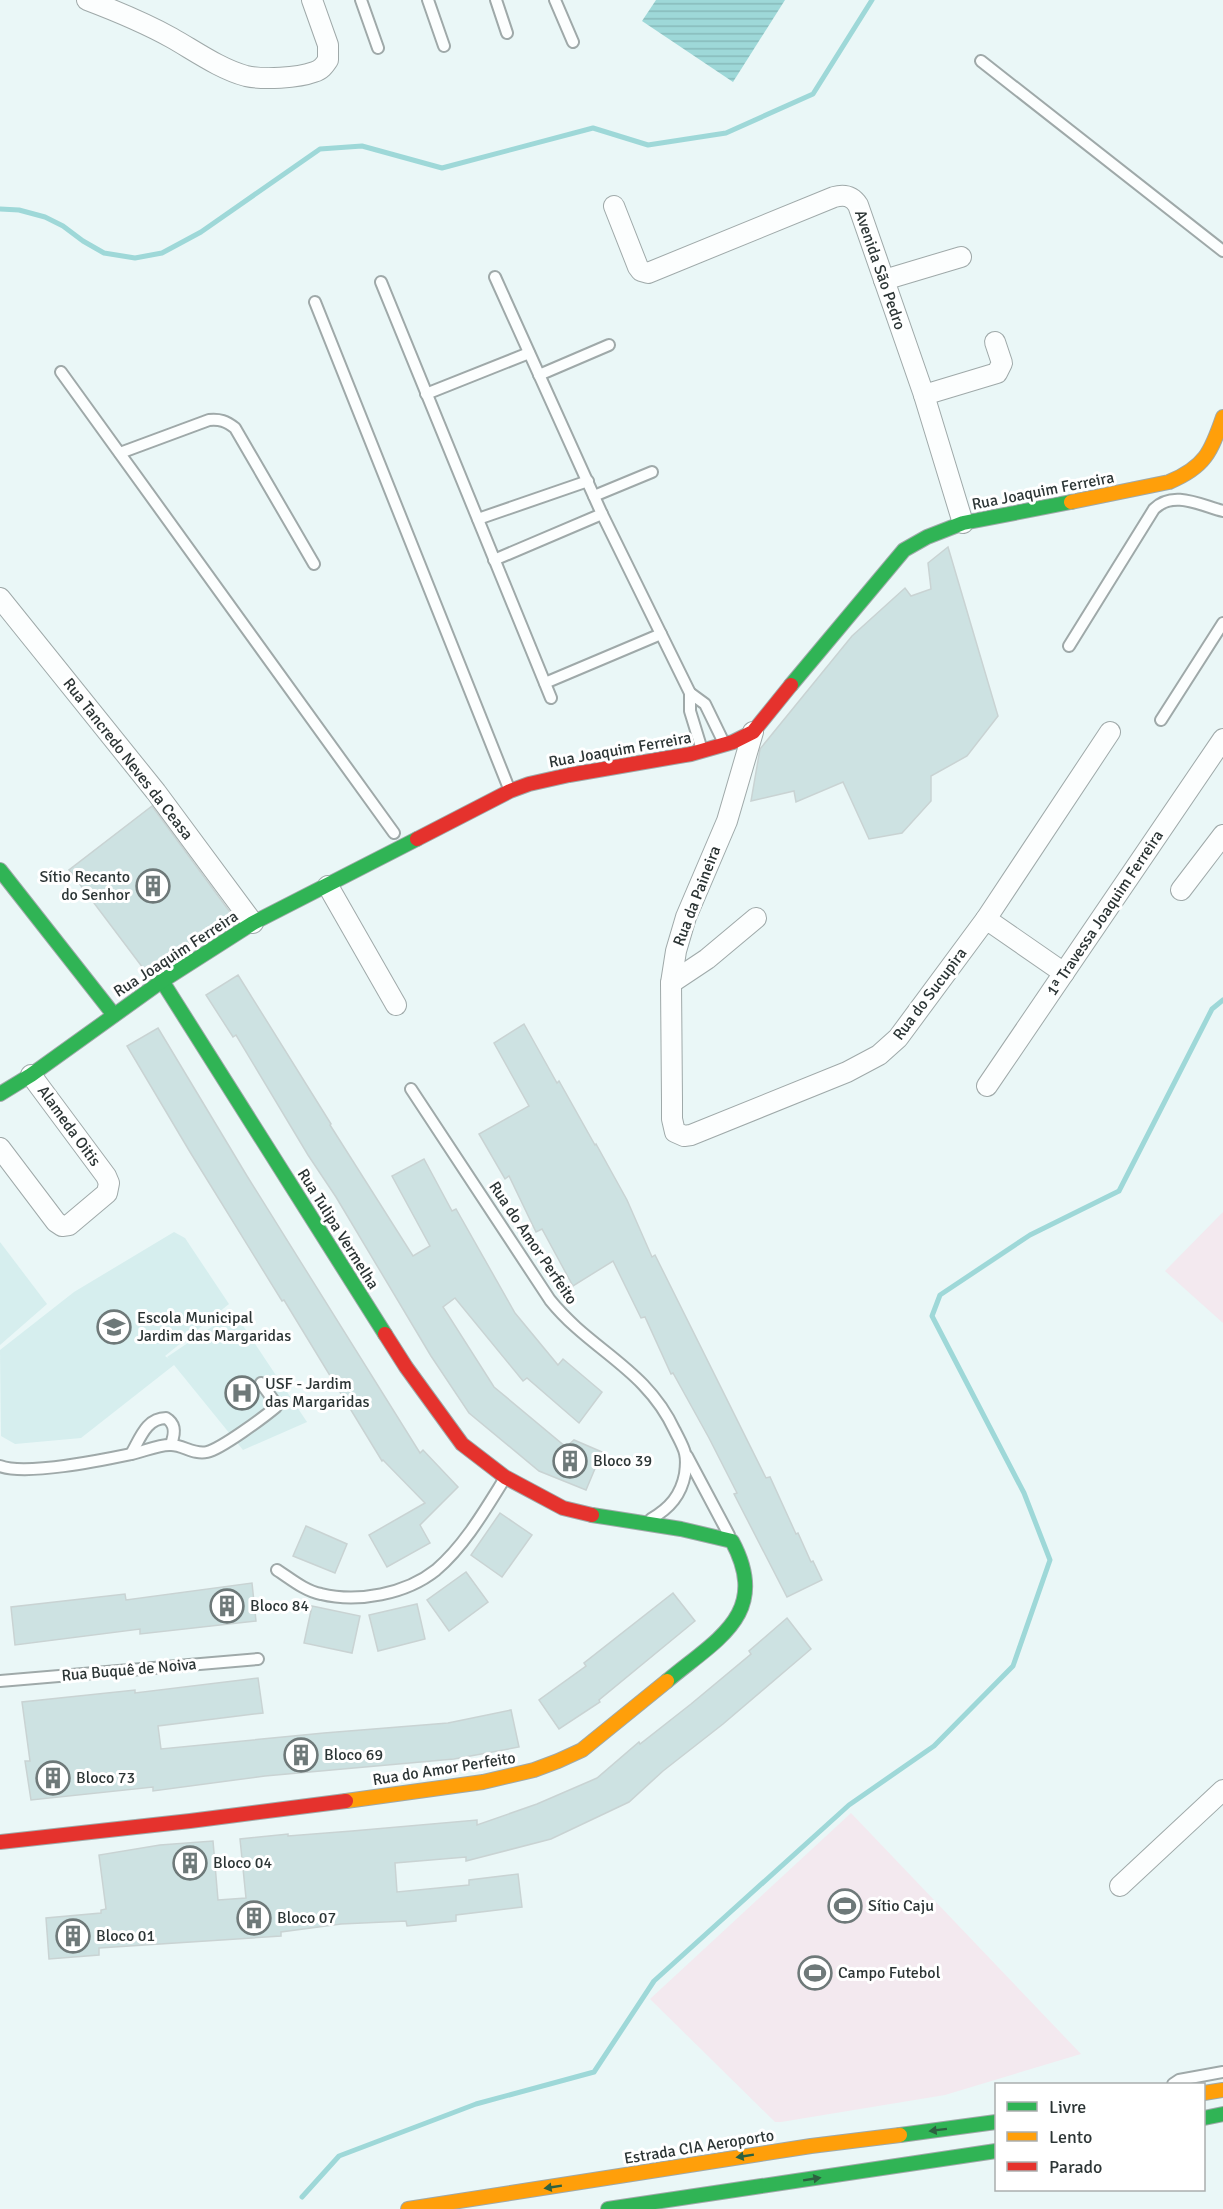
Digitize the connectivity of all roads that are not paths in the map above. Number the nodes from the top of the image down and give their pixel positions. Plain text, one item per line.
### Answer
1 (87, 0) edge
2 (312, 0) edge
3 (361, 0) edge
4 (428, 0) edge
5 (496, 0) edge
6 (555, 0) edge
7 (507, 33) dead end
8 (573, 42) dead end
9 (444, 46) dead end
10 (378, 48) dead end
11 (981, 61) dead end
12 (614, 206) dead end
13 (1223, 251) edge
14 (961, 257) dead end
15 (495, 277) dead end
16 (884, 280) junction
17 (381, 282) dead end
18 (315, 302) dead end
19 (995, 342) dead end
20 (609, 345) dead end
21 (529, 353) junction
22 (61, 372) dead end
23 (539, 375) junction
24 (426, 394) junction
25 (924, 395) junction
26 (1223, 417) edge
27 (120, 453) junction
28 (652, 472) dead end
29 (588, 481) junction
30 (594, 496) junction
31 (1223, 511) edge
32 (602, 514) junction
33 (478, 519) junction
34 (963, 523) junction
35 (494, 560) junction
36 (314, 564) dead end
37 (0, 598) edge
38 (1223, 623) edge
39 (660, 634) junction
40 (1069, 646) dead end
41 (545, 683) junction
42 (690, 693) junction
43 (551, 698) dead end
44 (1161, 720) dead end
45 (753, 732) junction
46 (1110, 732) dead end
47 (1223, 739) edge
48 (725, 746) junction
49 (703, 752) junction
50 (510, 791) junction
51 (1223, 835) edge
52 (398, 839) junction
53 (0, 870) edge
54 (328, 885) junction
55 (1181, 890) dead end
56 (756, 918) dead end
57 (986, 919) junction
58 (253, 923) junction
59 (1064, 974) junction
60 (162, 981) junction
61 (670, 983) junction
62 (396, 1005) dead end
63 (114, 1015) junction
64 (31, 1075) junction
65 (987, 1086) dead end
66 (411, 1089) dead end
67 (0, 1094) edge
68 (679, 1135) joint
69 (0, 1148) edge
70 (261, 1383) dead end
71 (171, 1444) junction
72 (131, 1454) junction
73 (687, 1456) junction
74 (0, 1466) edge
75 (505, 1477) junction
76 (643, 1524) junction
77 (732, 1541) junction
78 (277, 1570) dead end
79 (258, 1659) dead end
80 (0, 1681) edge
81 (1223, 1790) edge
82 (0, 1842) edge
83 (1120, 1886) dead end
84 (1223, 2072) edge
85 (1175, 2083) edge
86 (1223, 2090) edge
87 (1205, 2093) edge
88 (1223, 2115) edge
89 (1205, 2118) edge
90 (995, 2122) edge
91 (1223, 2127) edge
92 (1205, 2129) edge
93 (995, 2151) edge
94 (408, 2209) edge
95 (608, 2209) edge

1 - 2 street
3 - 10 lane
4 - 9 lane
5 - 7 lane
6 - 8 lane
11 - 13 lane
12 - 16 street, Avenida São Pedro
14 - 16 street
15 - 21 lane
16 - 25 street, Avenida São Pedro
17 - 24 lane
18 - 50 lane
19 - 25 street
20 - 23 lane
21 - 23 lane
21 - 24 lane
22 - 27 lane
23 - 29 lane
24 - 33 lane
25 - 34 street, Avenida São Pedro
26 - 34 main road, Rua Joaquim Ferreira
27 - 36 lane
27 - 52 lane
28 - 30 lane
29 - 30 lane
29 - 33 lane
30 - 32 lane
31 - 40 lane
32 - 35 lane
32 - 39 lane
33 - 35 lane
34 - 45 main road, Rua Joaquim Ferreira
35 - 41 lane
37 - 58 street, Rua Tancredo Neves da Ceasa
38 - 44 lane
39 - 41 lane
39 - 42 lane
41 - 43 lane
42 - 48 lane
42 - 49 lane
45 - 48 main road, Rua Joaquim Ferreira
45 - 61 street, Rua da Paineira
46 - 57 street, Rua do Sucupira
47 - 59 street, 1ª Travessa Joaquim Ferreira
48 - 49 main road, Rua Joaquim Ferreira
49 - 50 main road, Rua Joaquim Ferreira
50 - 52 main road, Rua Joaquim Ferreira
51 - 55 street
52 - 54 main road, Rua Joaquim Ferreira
53 - 63 main road
54 - 58 main road, Rua Joaquim Ferreira
54 - 62 street
56 - 61 street
57 - 59 street
57 - 68 street, Rua do Sucupira
58 - 60 main road, Rua Joaquim Ferreira
59 - 65 street, 1ª Travessa Joaquim Ferreira
60 - 63 main road, Rua Joaquim Ferreira
60 - 75 main road, Rua Tulipa Vermelha
61 - 68 street, Rua da Paineira
63 - 64 main road, Rua Joaquim Ferreira
64 - 67 main road, Rua Joaquim Ferreira
64 - 69 street, Alameda Oitis
66 - 73 lane, Rua do Amor Perfeito
70 - 71 lane
71 - 72 lane
71 - 72 lane
72 - 74 lane
73 - 76 lane
73 - 77 lane, Rua do Amor Perfeito
75 - 76 main road, Rua Tulipa Vermelha
75 - 78 lane
76 - 77 main road, Rua Tulipa Vermelha
77 - 82 main road, Rua do Amor Perfeito
79 - 80 lane, Rua Buquê de Noiva
81 - 83 street
84 - 85 lane
86 - 87 main road
88 - 89 main road
90 -> 94 main road, Estrada CIA Aeroporto
91 - 92 main road
95 -> 93 main road

